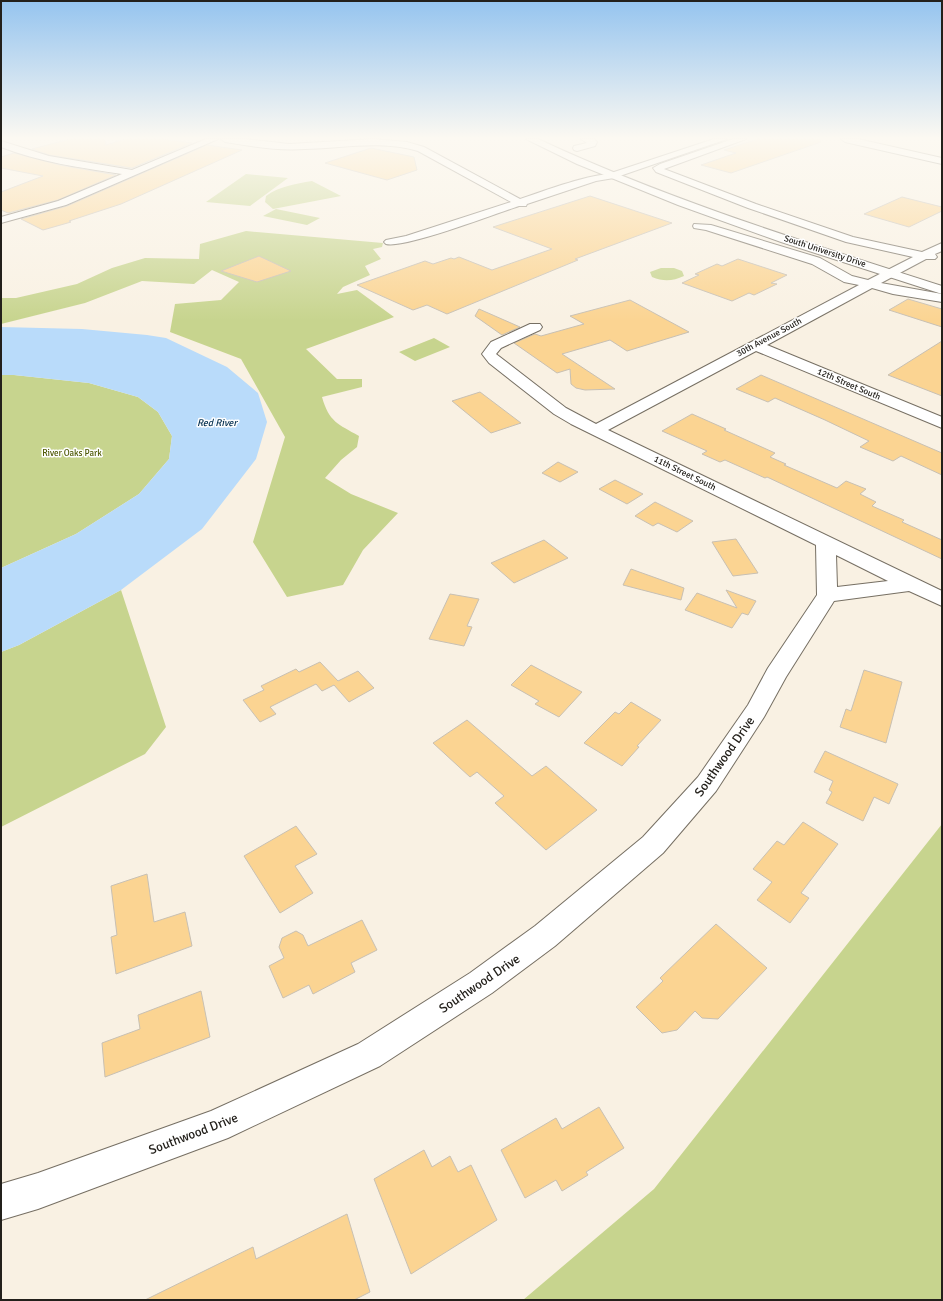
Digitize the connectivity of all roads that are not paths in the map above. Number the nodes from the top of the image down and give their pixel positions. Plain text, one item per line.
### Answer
1 (70, 200) edge
2 (514, 200) edge
3 (534, 200) edge
4 (669, 200) edge
5 (698, 200) edge
6 (736, 200) edge
7 (522, 204) junction
8 (1, 220) edge
9 (698, 226) dead end
10 (390, 242) dead end
11 (942, 246) edge
12 (925, 255) junction
13 (942, 260) edge
14 (903, 266) junction
15 (890, 273) junction
16 (942, 279) edge
17 (867, 284) junction
18 (942, 290) edge
19 (942, 298) edge
20 (535, 327) dead end
21 (755, 345) junction
22 (942, 423) edge
23 (596, 430) junction
24 (826, 542) junction
25 (913, 584) junction
26 (827, 595) junction
27 (942, 599) edge
28 (1, 1202) edge

1 - 8 street
2 - 7 street
3 - 7 street
4 - 15 street, South University Drive
5 - 14 street, South University Drive
6 - 12 street
7 - 10 street
9 - 17 street
11 - 12 street, 30th Avenue South
12 - 13 street
12 - 14 street, 30th Avenue South
14 - 15 street, 30th Avenue South
14 - 16 street, South University Drive
15 - 17 street, 30th Avenue South
15 - 18 street, South University Drive
17 - 19 street
17 - 21 street, 30th Avenue South
20 - 23 street, 11th Street South
21 - 22 street, 12th Street South
21 - 23 street, 30th Avenue South
23 - 24 street, 11th Street South
24 - 25 street, 11th Street South
24 - 26 street
25 - 26 street
25 - 27 street, 11th Street South
26 - 28 street, Southwood Drive

